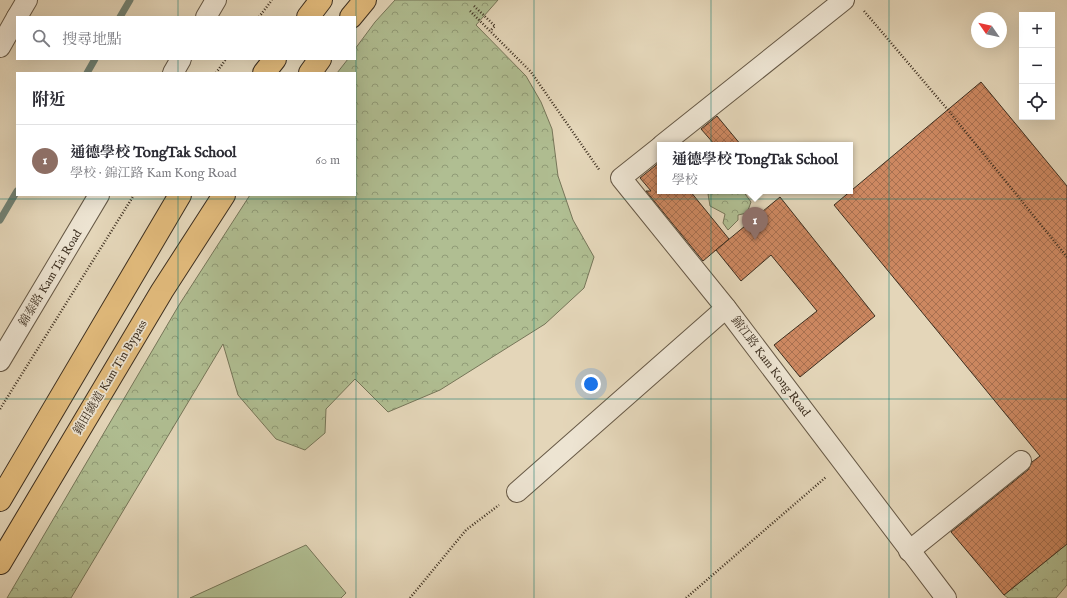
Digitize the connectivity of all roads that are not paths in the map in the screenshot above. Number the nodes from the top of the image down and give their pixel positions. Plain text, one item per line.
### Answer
1 (27, 0) edge
2 (216, 0) edge
3 (321, 0) edge
4 (365, 0) edge
5 (852, 3) edge
6 (18, 16) edge
7 (207, 16) edge
8 (309, 16) edge
9 (352, 16) edge
10 (16, 19) edge
11 (0, 46) edge
12 (180, 60) edge
13 (274, 60) edge
14 (319, 60) edge
15 (173, 72) edge
16 (265, 72) edge
17 (311, 72) edge
18 (666, 142) edge
19 (657, 149) edge
20 (98, 196) edge
21 (179, 196) edge
22 (223, 196) edge
23 (726, 308) junction
24 (0, 361) edge
25 (1021, 461) dead end
26 (517, 492) road end
27 (0, 500) edge
28 (909, 551) junction
29 (0, 563) edge
30 (946, 598) edge

1 - 6 street
2 - 7 street
3 - 8 main road
4 - 9 main road
5 - 18 street
10 - 11 street
12 - 15 street
13 - 16 main road
14 - 17 main road
19 - 23 street, 錦江路 Kam Kong Road
20 - 24 street, 錦泰路 Kam Tai Road
21 - 27 main road
22 - 29 main road, 錦田繞道 Kam Tin Bypass
23 - 26 street
23 - 28 street, 錦江路 Kam Kong Road
25 - 28 street
28 - 30 street, 錦江路 Kam Kong Road

